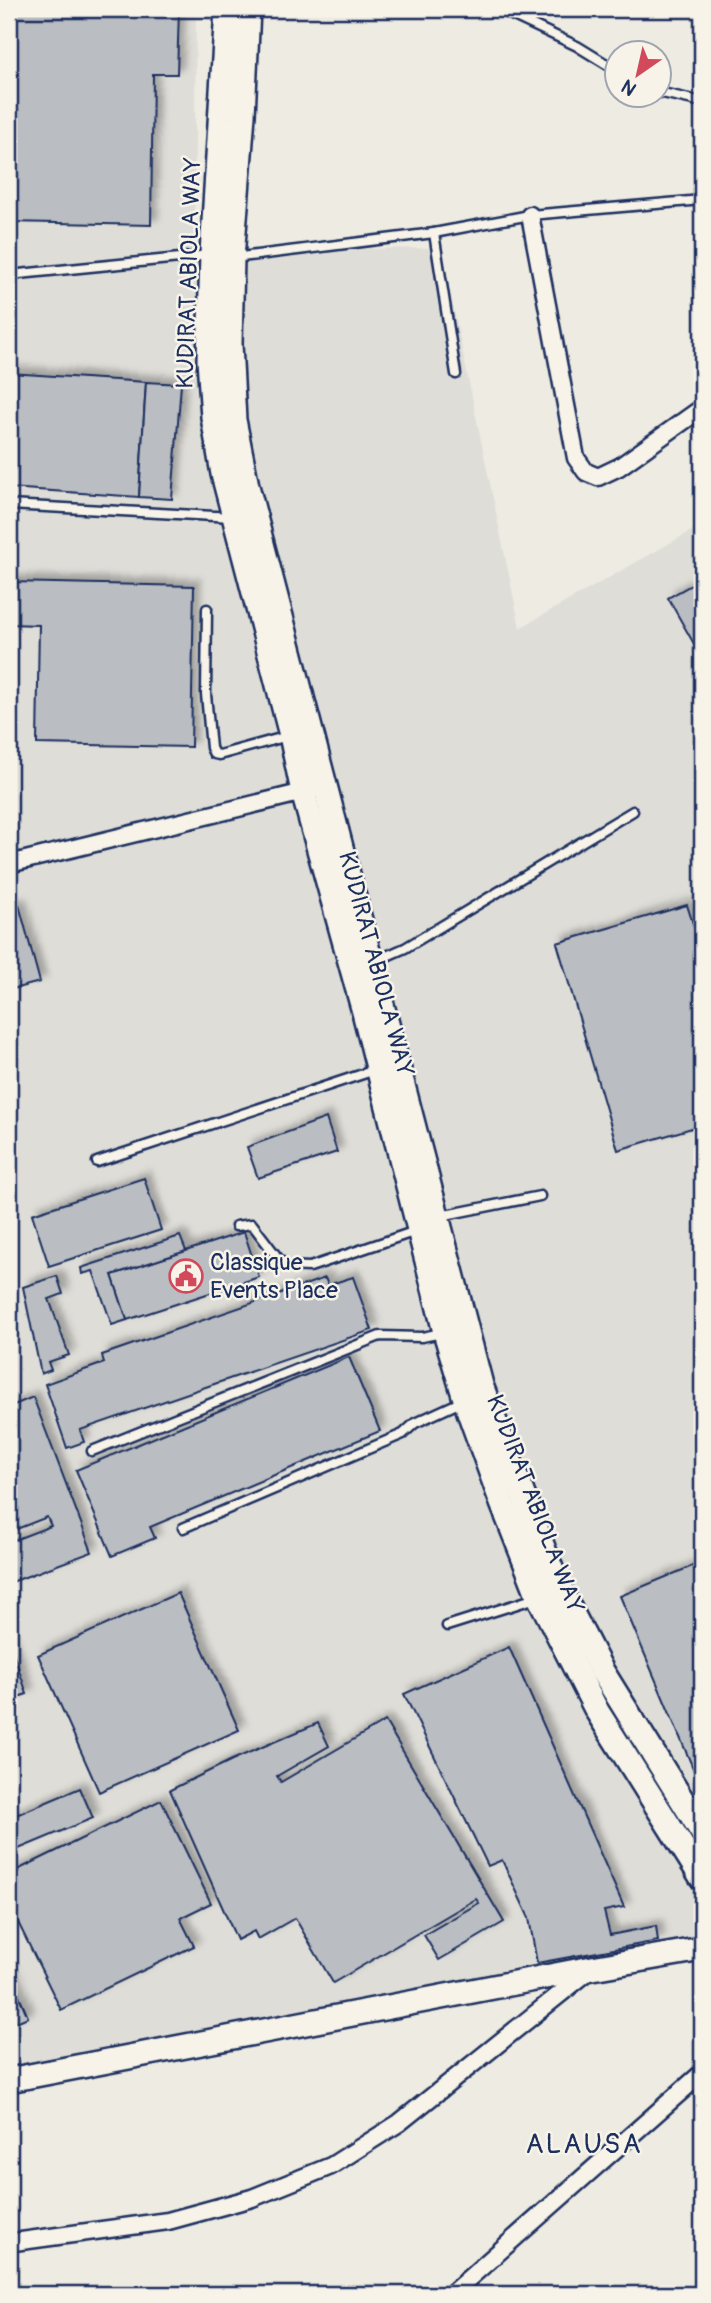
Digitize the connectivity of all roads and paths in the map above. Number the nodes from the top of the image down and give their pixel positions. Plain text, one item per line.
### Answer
1 (228, 9) edge
2 (248, 9) edge
3 (499, 9) edge
4 (602, 61) edge
5 (672, 95) edge
6 (702, 103) edge
7 (702, 200) edge
8 (530, 215) junction
9 (434, 233) junction
10 (222, 256) junction
11 (9, 275) edge
12 (456, 374) dead end
13 (702, 408) edge
14 (9, 505) edge
15 (235, 517) junction
16 (207, 610) dead end
17 (291, 735) junction
18 (326, 787) junction
19 (303, 792) junction
20 (633, 811) dead end
21 (9, 864) edge
22 (372, 962) junction
23 (378, 1069) junction
24 (97, 1162) dead end
25 (540, 1196) dead end
26 (438, 1217) junction
27 (236, 1226) dead end
28 (418, 1231) junction
29 (445, 1332) junction
30 (466, 1399) junction
31 (92, 1451) dead end
32 (183, 1528) dead end
33 (539, 1597) junction
34 (447, 1626) dead end
35 (702, 1832) edge
36 (702, 1878) edge
37 (702, 1949) edge
38 (592, 1968) junction
39 (702, 2073) edge
40 (9, 2080) edge
41 (9, 2240) edge
42 (451, 2294) edge

1 - 10 main road, KUDIRAT ABIOLA WAY
2 - 10 main road, KUDIRAT ABIOLA WAY
3 - 4 lane
5 - 6 lane
7 - 8 lane
8 - 9 lane
8 - 13 street
9 - 10 lane
9 - 12 lane
10 - 11 lane
10 - 15 main road, KUDIRAT ABIOLA WAY
10 - 18 main road, KUDIRAT ABIOLA WAY
14 - 15 lane
15 - 17 main road, KUDIRAT ABIOLA WAY
16 - 17 lane
17 - 19 main road, KUDIRAT ABIOLA WAY
18 - 19 street
18 - 22 main road, KUDIRAT ABIOLA WAY
19 - 21 street
19 - 23 main road, KUDIRAT ABIOLA WAY
20 - 22 lane
22 - 26 main road, KUDIRAT ABIOLA WAY
23 - 24 lane
23 - 28 main road, KUDIRAT ABIOLA WAY
25 - 26 lane
26 - 35 main road, KUDIRAT ABIOLA WAY
27 - 28 lane
28 - 29 main road, KUDIRAT ABIOLA WAY
29 - 30 main road, KUDIRAT ABIOLA WAY
29 - 31 lane
30 - 32 lane
30 - 33 main road, KUDIRAT ABIOLA WAY
33 - 34 lane
33 - 36 main road, KUDIRAT ABIOLA WAY
37 - 38 main road
38 - 40 main road
38 - 41 street
39 - 42 street

